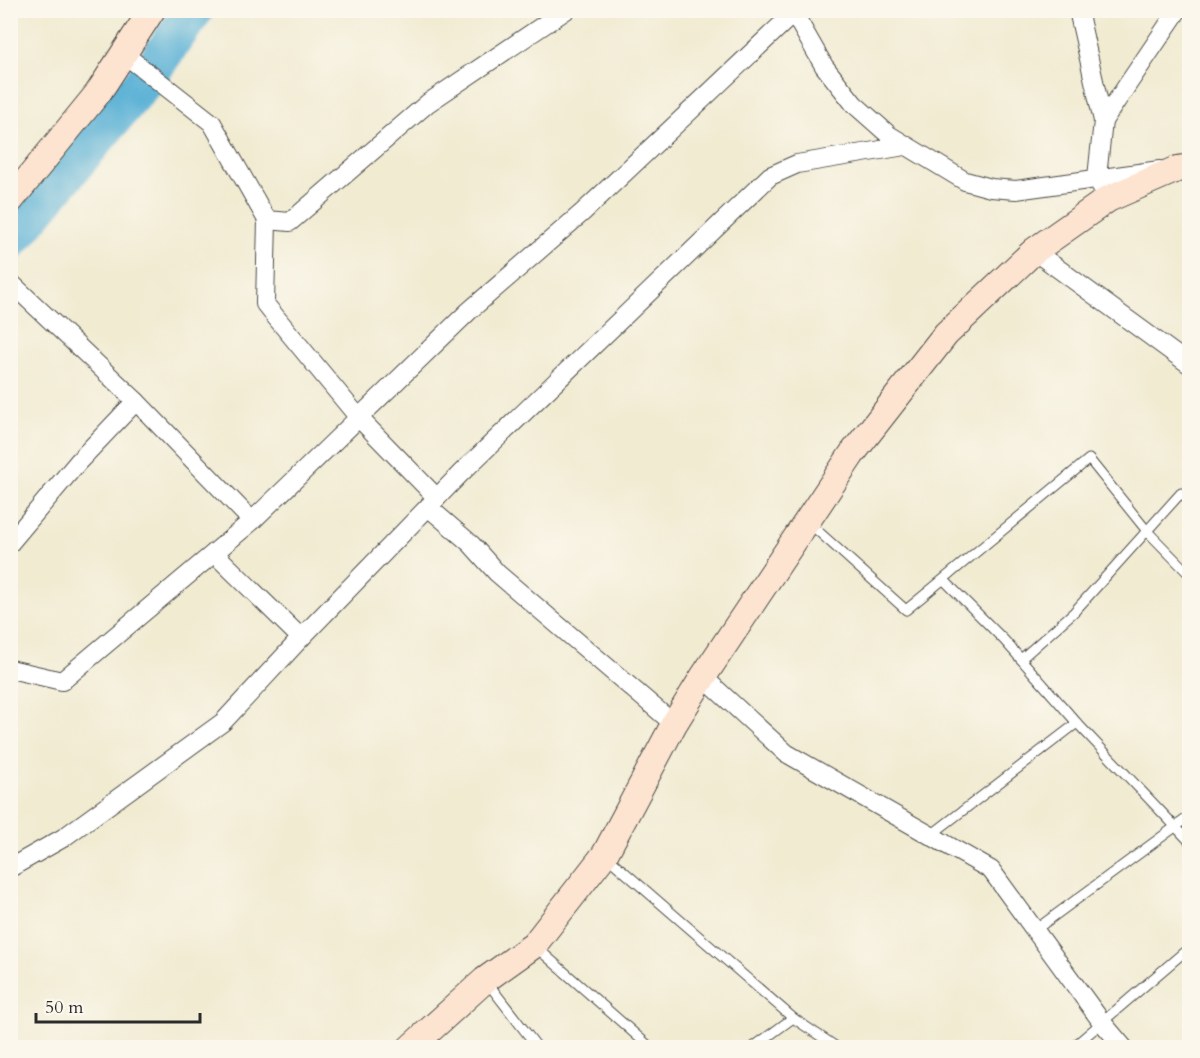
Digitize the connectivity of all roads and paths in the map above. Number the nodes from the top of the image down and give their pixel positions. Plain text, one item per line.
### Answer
1 (152, 10) edge
2 (566, 10) edge
3 (1078, 10) edge
4 (1178, 10) edge
5 (795, 12) edge
6 (124, 54) junction
7 (1103, 121) junction
8 (905, 146) junction
9 (1183, 168) edge
10 (1102, 188) junction
11 (10, 201) edge
12 (267, 220) junction
13 (1034, 251) junction
14 (10, 282) edge
15 (1190, 365) edge
16 (136, 401) junction
17 (359, 418) junction
18 (1190, 501) edge
19 (433, 503) junction
20 (252, 520) junction
21 (807, 522) junction
22 (1147, 531) junction
23 (10, 543) edge
24 (214, 553) junction
25 (1190, 575) edge
26 (944, 580) junction
27 (301, 638) junction
28 (1021, 659) junction
29 (10, 669) edge
30 (703, 677) junction
31 (1077, 723) junction
32 (674, 724) junction
33 (1190, 816) edge
34 (1177, 827) junction
35 (931, 835) junction
36 (1190, 842) edge
37 (604, 854) junction
38 (10, 868) edge
39 (1035, 930) junction
40 (534, 945) junction
41 (1190, 947) edge
42 (485, 980) junction
43 (793, 1018) junction
44 (1101, 1021) junction
45 (410, 1047) edge
46 (538, 1047) edge
47 (651, 1047) edge
48 (752, 1047) edge
49 (838, 1047) edge
50 (1072, 1047) edge
51 (1124, 1047) edge

1 - 6 street
2 - 12 street
3 - 7 street
4 - 7 street
5 - 8 street
5 - 17 street
6 - 11 street
6 - 12 street
7 - 10 street
8 - 10 street
8 - 19 street
9 - 10 street
10 - 13 street
12 - 17 street
13 - 15 street
13 - 21 street
14 - 16 street
16 - 20 street
16 - 23 street
17 - 19 street
17 - 20 street
18 - 22 lane
19 - 27 street
19 - 32 street
20 - 24 street
21 - 26 lane
21 - 30 street
22 - 25 lane
22 - 26 lane
22 - 28 lane
24 - 27 street
24 - 29 street
26 - 28 lane
27 - 38 street
28 - 31 lane
30 - 32 street
30 - 35 street
31 - 34 lane
31 - 35 lane
32 - 37 street
33 - 34 lane
34 - 36 lane
34 - 39 lane
35 - 39 street
37 - 40 street
37 - 43 lane
39 - 44 street
40 - 42 street
40 - 47 lane
41 - 44 lane
42 - 45 street
42 - 46 lane
43 - 48 lane
43 - 49 lane
44 - 50 lane
44 - 51 street

